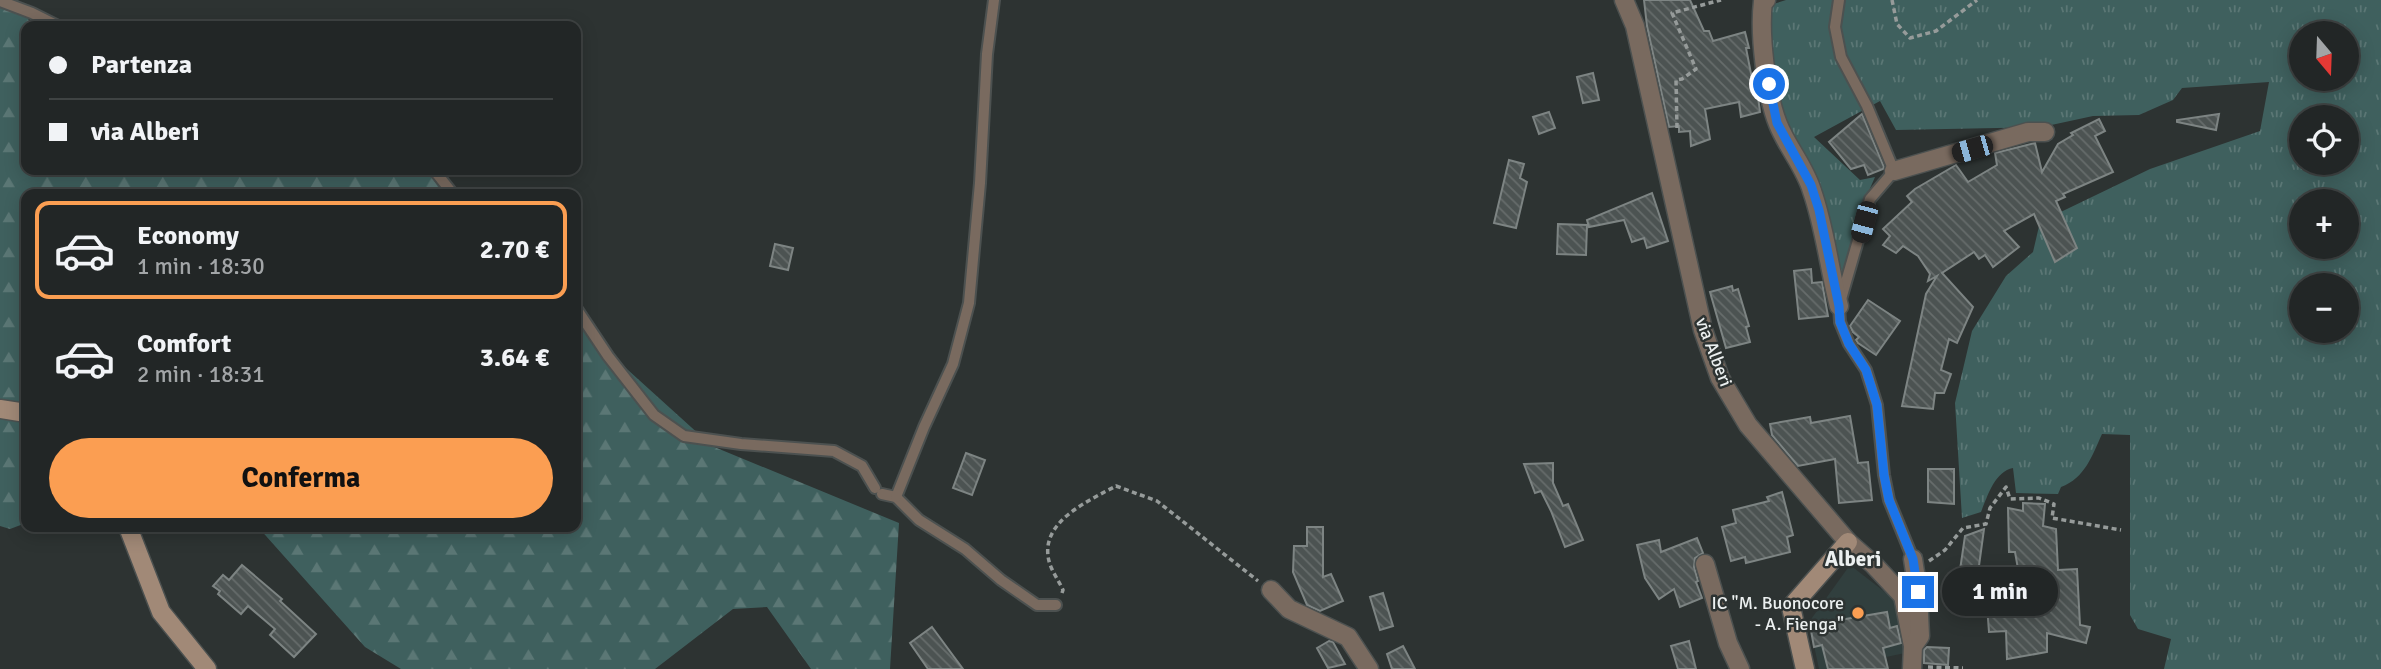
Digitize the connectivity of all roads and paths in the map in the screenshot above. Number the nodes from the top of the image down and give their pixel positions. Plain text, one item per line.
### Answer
1 (994, 0) edge
2 (1624, 0) edge
3 (1721, 0) edge
4 (1766, 0) edge
5 (1839, 0) edge
6 (1892, 0) edge
7 (1977, 0) edge
8 (0, 1) edge
9 (48, 21) edge
10 (1677, 130) dead end
11 (2045, 132) dead end
12 (1894, 172) junction
13 (438, 175) edge
14 (449, 189) edge
15 (1839, 306) junction
16 (581, 316) edge
17 (0, 409) edge
18 (21, 412) edge
19 (896, 497) junction
20 (2121, 530) dead end
21 (130, 532) edge
22 (1848, 542) junction
23 (1705, 564) dead end
24 (1914, 564) junction
25 (1271, 590) joint
26 (1056, 606) joint
27 (1913, 646) junction
28 (1912, 668) edge
29 (1963, 668) edge
30 (207, 669) edge
31 (1368, 669) edge
32 (1740, 669) edge
33 (1805, 669) edge

1 - 19 lane
2 - 22 street, via Alberi
3 - 10 path
4 - 15 street
5 - 12 lane
6 - 7 path
8 - 9 lane
11 - 12 street
12 - 15 lane, via Alberi
13 - 14 lane
15 - 24 lane, via Alberi
16 - 19 lane
17 - 18 street
19 - 26 lane
20 - 24 path
21 - 30 street
22 - 27 street, via Alberi
22 - 33 street
23 - 32 street
24 - 27 street, via Alberi
25 - 26 path
25 - 31 street
27 - 28 street, via Alberi
28 - 29 path

